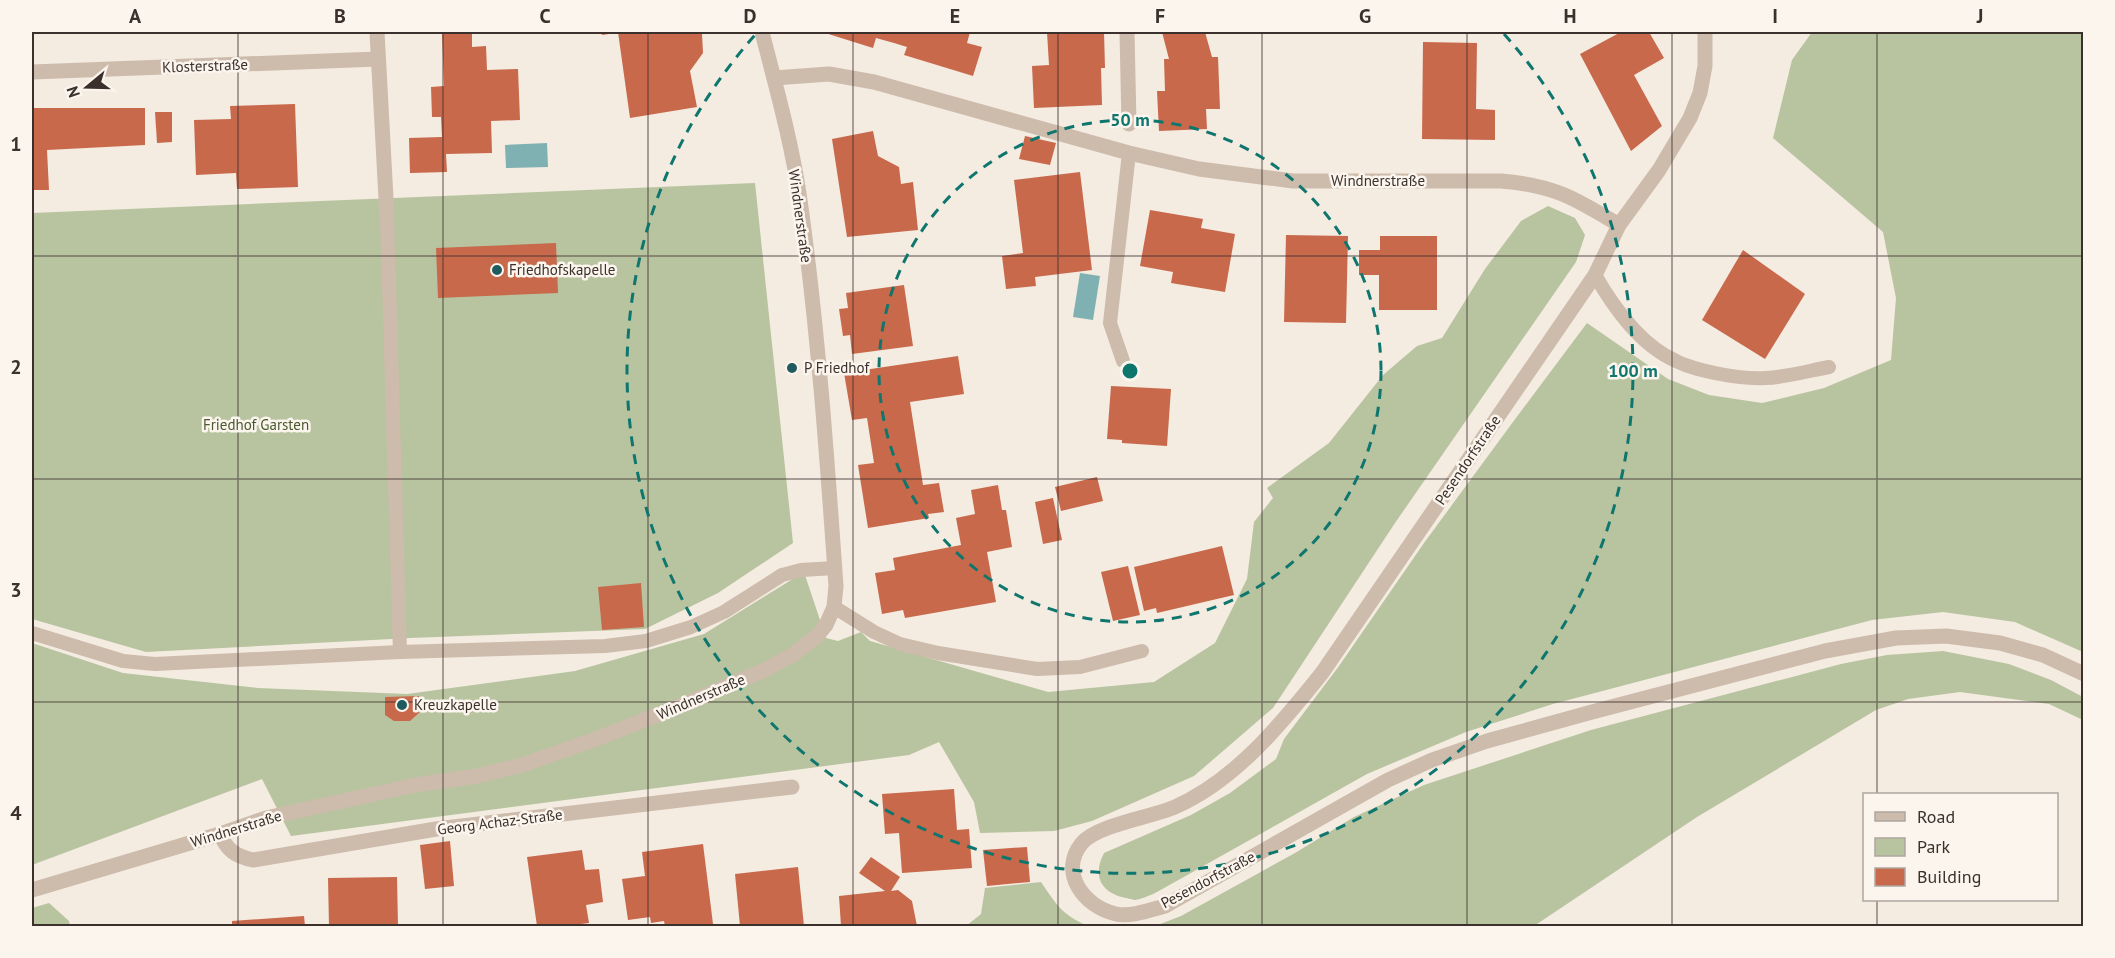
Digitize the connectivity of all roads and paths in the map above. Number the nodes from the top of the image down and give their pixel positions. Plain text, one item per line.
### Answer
1 (377, 32) edge
2 (762, 32) edge
3 (1127, 32) edge
4 (1705, 32) edge
5 (378, 59) junction
6 (32, 72) edge
7 (774, 78) junction
8 (1129, 123) dead end
9 (1129, 153) junction
10 (387, 217) joint
11 (1619, 225) junction
12 (1594, 275) junction
13 (1123, 361) dead end
14 (1829, 367) dead end
15 (835, 568) junction
16 (834, 607) junction
17 (32, 633) edge
18 (1142, 651) dead end
19 (400, 652) junction
20 (2084, 674) edge
21 (792, 787) dead end
22 (220, 834) junction
23 (32, 890) edge

1 - 5 street
2 - 7 street, Windnerstraße
3 - 8 street
4 - 11 street, Pesendorfstraße
5 - 6 street, Klosterstraße
5 - 10 street
7 - 9 street, Windnerstraße
7 - 15 street, Windnerstraße
9 - 11 street, Windnerstraße
9 - 13 lane
10 - 19 lane
11 - 12 street, Pesendorfstraße
12 - 14 lane
12 - 20 street, Pesendorfstraße
15 - 16 street, Windnerstraße
15 - 19 lane
16 - 18 lane
16 - 22 street, Windnerstraße
17 - 19 lane
21 - 22 street, Georg Achaz-Straße
22 - 23 street, Windnerstraße

